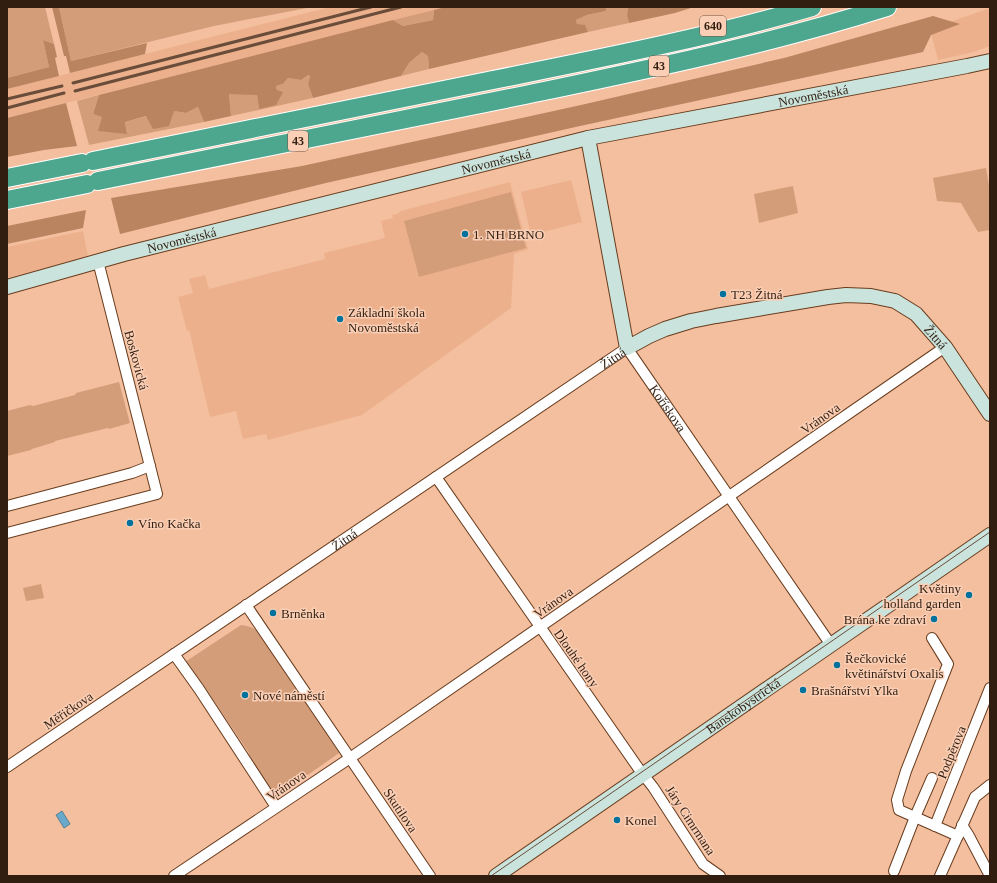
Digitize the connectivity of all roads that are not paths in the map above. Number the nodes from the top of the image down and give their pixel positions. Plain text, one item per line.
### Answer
1 (769, 7) edge
2 (812, 7) edge
3 (888, 7) edge
4 (657, 46) junction
5 (990, 61) edge
6 (588, 138) junction
7 (7, 178) edge
8 (7, 200) edge
9 (98, 261) junction
10 (7, 286) edge
11 (945, 347) junction
12 (627, 348) junction
13 (990, 414) edge
14 (150, 466) junction
15 (436, 477) junction
16 (729, 496) junction
17 (7, 506) edge
18 (7, 533) edge
19 (990, 535) edge
20 (246, 606) junction
21 (540, 627) junction
22 (932, 638) dead end
23 (831, 644) junction
24 (174, 654) junction
25 (990, 688) edge
26 (350, 758) junction
27 (7, 767) edge
28 (643, 774) junction
29 (932, 778) dead end
30 (990, 785) edge
31 (276, 807) junction
32 (915, 817) junction
33 (935, 826) junction
34 (962, 826) junction
35 (958, 836) junction
36 (894, 871) dead end
37 (174, 876) edge
38 (430, 876) edge
39 (496, 876) edge
40 (720, 876) edge
41 (940, 876) edge
42 (990, 876) edge

1 - 4 highway, 640
2 - 4 highway, 43
3 - 8 highway, 43
4 - 7 highway, 43
5 - 6 street, Novoměstská
6 - 9 street, Novoměstská
6 - 12 street, Kořískova
9 - 10 street, Novoměstská
9 - 14 street, Boskovická
11 - 12 street, Žitná
11 - 13 street, Žitná
11 - 16 street, Vránova
12 - 15 street, Žitná
12 - 16 street, Kořískova
14 - 17 street
14 - 18 street, Boskovická
15 - 20 street, Žitná
15 - 21 street, Dlouhé hony
16 - 21 street, Vránova
16 - 23 street, Kořískova
19 - 23 street, Banskobystrická
20 - 24 street
20 - 26 street
21 - 26 street, Vránova
21 - 28 street, Dlouhé hony
22 - 32 street
23 - 28 street, Banskobystrická
24 - 27 street, Měřičkova
24 - 31 street
25 - 33 street, Podpěrova
26 - 31 street, Vránova
26 - 38 street, Skutilova
28 - 39 street, Banskobystrická
28 - 40 street, Járy Cimrmana
29 - 32 street
30 - 34 street
31 - 37 street, Vránova
32 - 33 street
32 - 36 street
33 - 35 street
34 - 35 street
34 - 42 street
35 - 41 street

